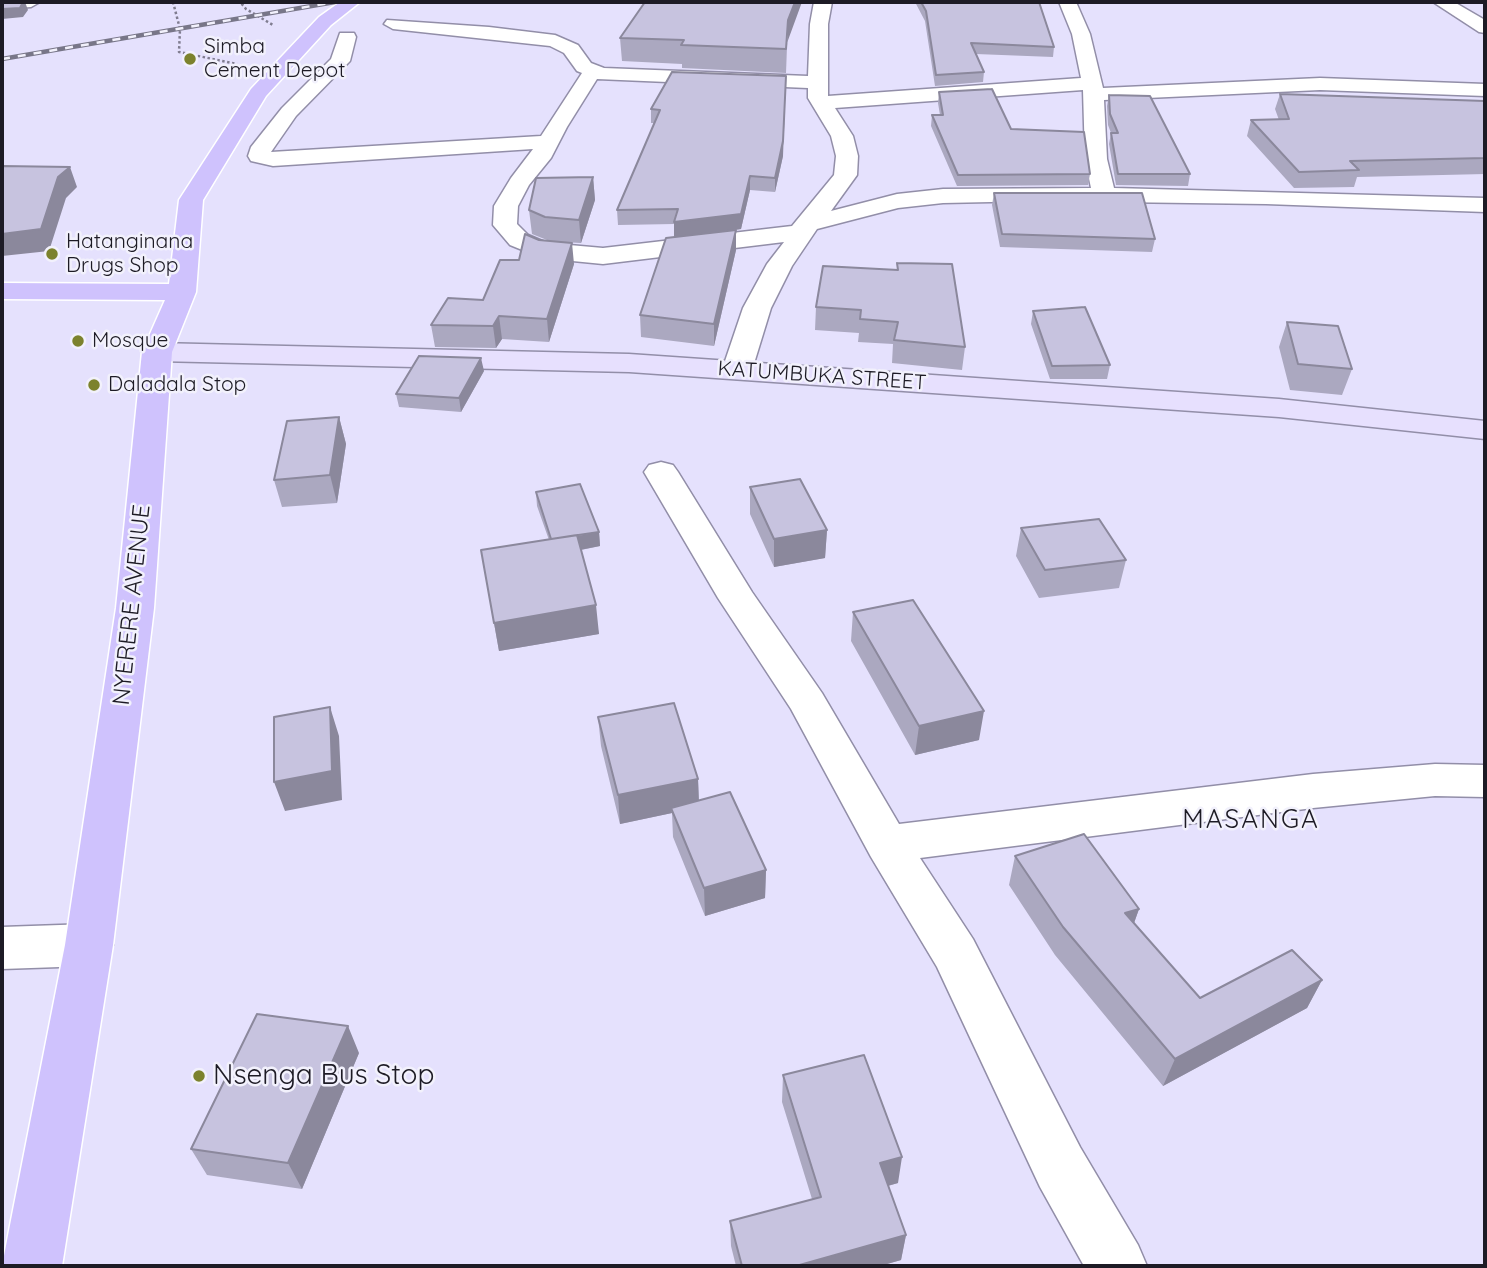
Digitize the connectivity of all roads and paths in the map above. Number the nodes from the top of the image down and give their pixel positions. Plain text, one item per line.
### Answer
1 (31, 2) edge
2 (173, 2) edge
3 (232, 2) edge
4 (351, 2) edge
5 (823, 2) edge
6 (1067, 2) edge
7 (1442, 2) edge
8 (2, 4) edge
9 (429, 9) dead end
10 (393, 24) junction
11 (1485, 28) edge
12 (359, 34) junction
13 (308, 41) junction
14 (279, 70) junction
15 (592, 72) junction
16 (1092, 89) junction
17 (1485, 90) edge
18 (820, 92) junction
19 (549, 142) junction
20 (1104, 195) junction
21 (1485, 205) edge
22 (804, 228) junction
23 (2, 291) edge
24 (182, 292) junction
25 (157, 352) junction
26 (737, 370) junction
27 (1485, 430) edge
28 (661, 472) dead end
29 (1485, 781) edge
30 (887, 844) junction
31 (89, 946) junction
32 (2, 948) edge
33 (32, 1266) edge
34 (1117, 1266) edge

1 - 8 street
2 - 14 path
3 - 13 path
4 - 13 main road, NYERERE AVENUE
5 - 18 street
6 - 16 street
7 - 11 street
9 - 10 street
10 - 12 street
10 - 15 street
12 - 13 street
12 - 19 street
13 - 14 main road, NYERERE AVENUE
14 - 24 main road, NYERERE AVENUE
15 - 18 street
15 - 19 street
16 - 17 street
16 - 18 street
16 - 20 street
18 - 22 street
19 - 22 street
20 - 21 street
20 - 22 street
22 - 26 street
23 - 24 main road
24 - 25 main road, NYERERE AVENUE
25 - 26 main road, KATUMBUKA STREET
25 - 31 main road, NYERERE AVENUE
26 - 27 main road, KATUMBUKA STREET
28 - 30 street
29 - 30 street
30 - 34 street
31 - 32 street
31 - 33 main road, NYERERE AVENUE

